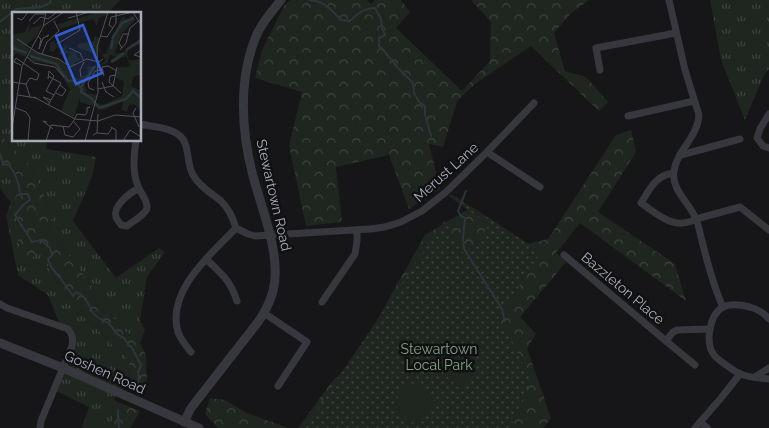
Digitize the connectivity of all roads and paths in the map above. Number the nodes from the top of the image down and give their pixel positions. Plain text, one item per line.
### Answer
1 (281, 0) edge
2 (669, 0) edge
3 (676, 33) junction
4 (600, 70) dead end
5 (694, 101) junction
6 (534, 103) dead end
7 (769, 114) edge
8 (628, 116) dead end
9 (141, 124) edge
10 (740, 139) dead end
11 (136, 141) edge
12 (769, 148) edge
13 (487, 152) junction
14 (681, 155) junction
15 (673, 173) junction
16 (540, 187) dead end
17 (138, 188) junction
18 (696, 219) junction
19 (236, 228) junction
20 (357, 230) junction
21 (769, 230) edge
22 (270, 234) junction
23 (564, 255) dead end
24 (206, 259) junction
25 (237, 301) dead end
26 (322, 302) dead end
27 (0, 304) edge
28 (723, 307) junction
29 (264, 313) junction
30 (768, 316) edge
31 (710, 329) junction
32 (666, 340) junction
33 (0, 343) edge
34 (191, 352) dead end
35 (695, 366) dead end
36 (63, 368) junction
37 (769, 368) edge
38 (740, 374) junction
39 (755, 378) junction
40 (769, 379) edge
41 (278, 386) dead end
42 (183, 425) edge
43 (698, 425) edge
44 (40, 428) edge
45 (198, 428) edge
46 (707, 428) edge

1 - 22 street, Stewartown Road
2 - 3 street
3 - 4 street
3 - 5 street
5 - 8 street
5 - 14 street
6 - 13 street, Merust Lane
7 - 12 street
9 - 19 street
10 - 14 street
11 - 17 street
13 - 16 street
13 - 20 street, Merust Lane
14 - 15 street
15 - 18 street
15 - 18 street
17 - 17 street
18 - 21 street
18 - 28 street
19 - 22 street, Merust Lane
19 - 24 street
20 - 22 street, Merust Lane
20 - 26 street
22 - 29 street, Stewartown Road
23 - 32 street, Bazzleton Place
24 - 25 street
24 - 34 street
27 - 36 street
28 - 30 street
28 - 31 street
29 - 41 street
29 - 42 street, Stewartown Road
31 - 32 street, Bazzleton Place
31 - 38 street
32 - 35 street, Bazzleton Place
33 - 36 street, Goshen Road
36 - 42 street, Goshen Road
36 - 44 street
37 - 39 street
38 - 39 street
38 - 43 street
39 - 40 street
42 - 45 street, Goshen Road
43 - 46 street

